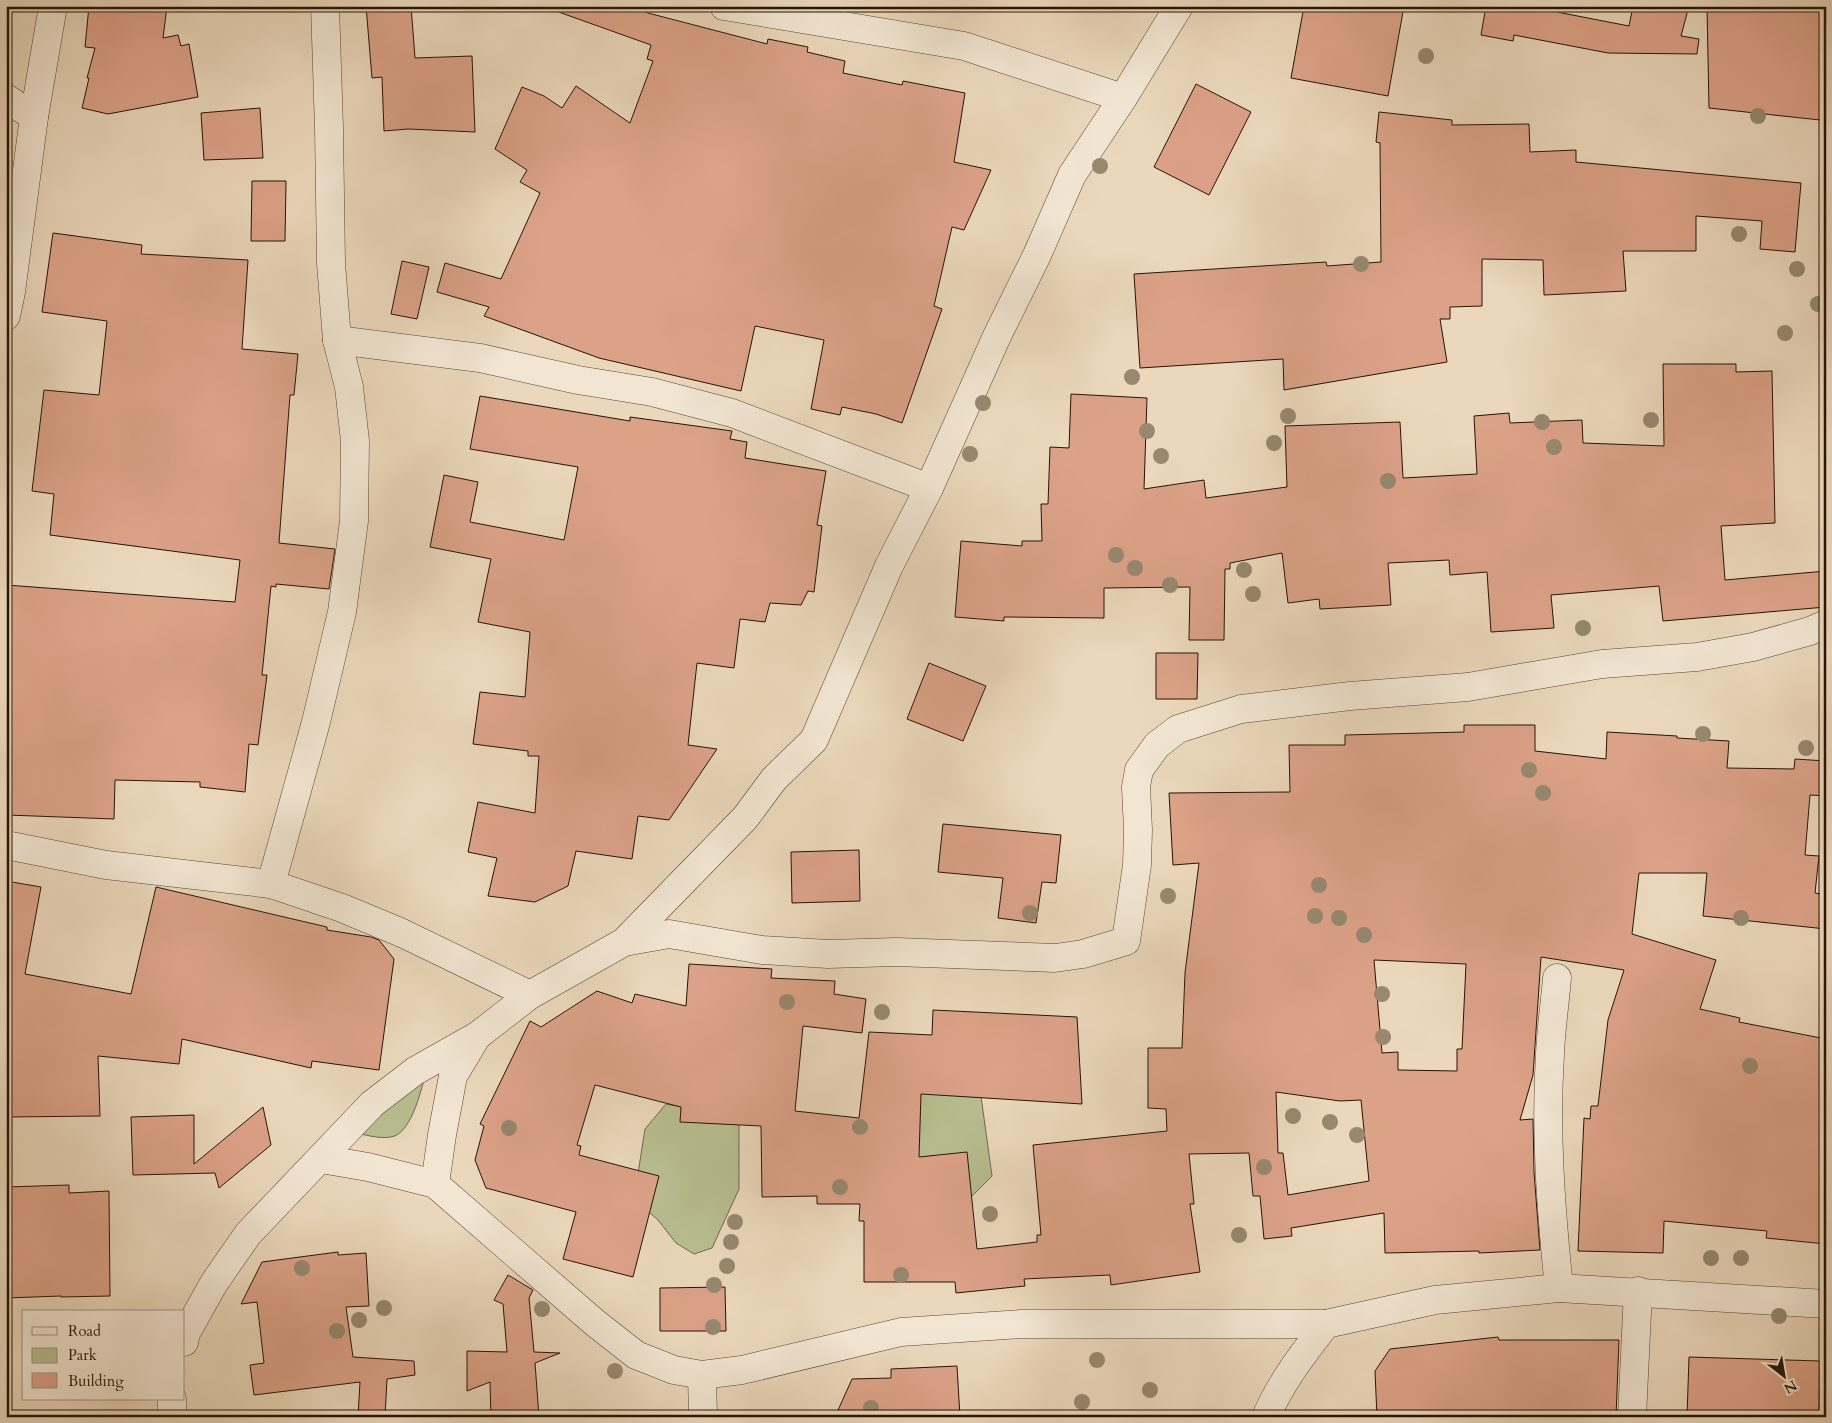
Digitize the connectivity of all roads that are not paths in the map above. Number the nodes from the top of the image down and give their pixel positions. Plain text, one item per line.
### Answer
1 (53, 6) edge
2 (325, 6) edge
3 (724, 6) edge
4 (1179, 6) edge
5 (6, 98) edge
6 (1123, 98) junction
7 (34, 117) junction
8 (6, 316) edge
9 (336, 340) junction
10 (929, 488) junction
11 (1826, 624) edge
12 (6, 845) edge
13 (271, 884) junction
14 (624, 942) junction
15 (1557, 978) dead end
16 (530, 995) junction
17 (477, 1036) junction
18 (321, 1159) junction
19 (436, 1184) junction
20 (1559, 1288) junction
21 (1638, 1291) junction
22 (1826, 1304) edge
23 (1326, 1324) junction
24 (185, 1338) edge
25 (702, 1375) junction
26 (172, 1400) edge
27 (172, 1417) edge
28 (703, 1417) edge
29 (1266, 1417) edge
30 (1632, 1417) edge

1 - 7 street
2 - 9 street
3 - 6 street
4 - 6 street
5 - 7 street
6 - 10 street
7 - 8 street
9 - 10 street
9 - 13 street
10 - 14 street
11 - 14 street
12 - 13 street
13 - 16 street
14 - 16 street
15 - 20 street
16 - 17 street
17 - 18 street
17 - 19 street
18 - 19 street
18 - 24 street
19 - 25 street
20 - 21 street
20 - 23 street
21 - 22 street
21 - 30 street
23 - 25 street
23 - 29 street
25 - 28 street
26 - 27 street

